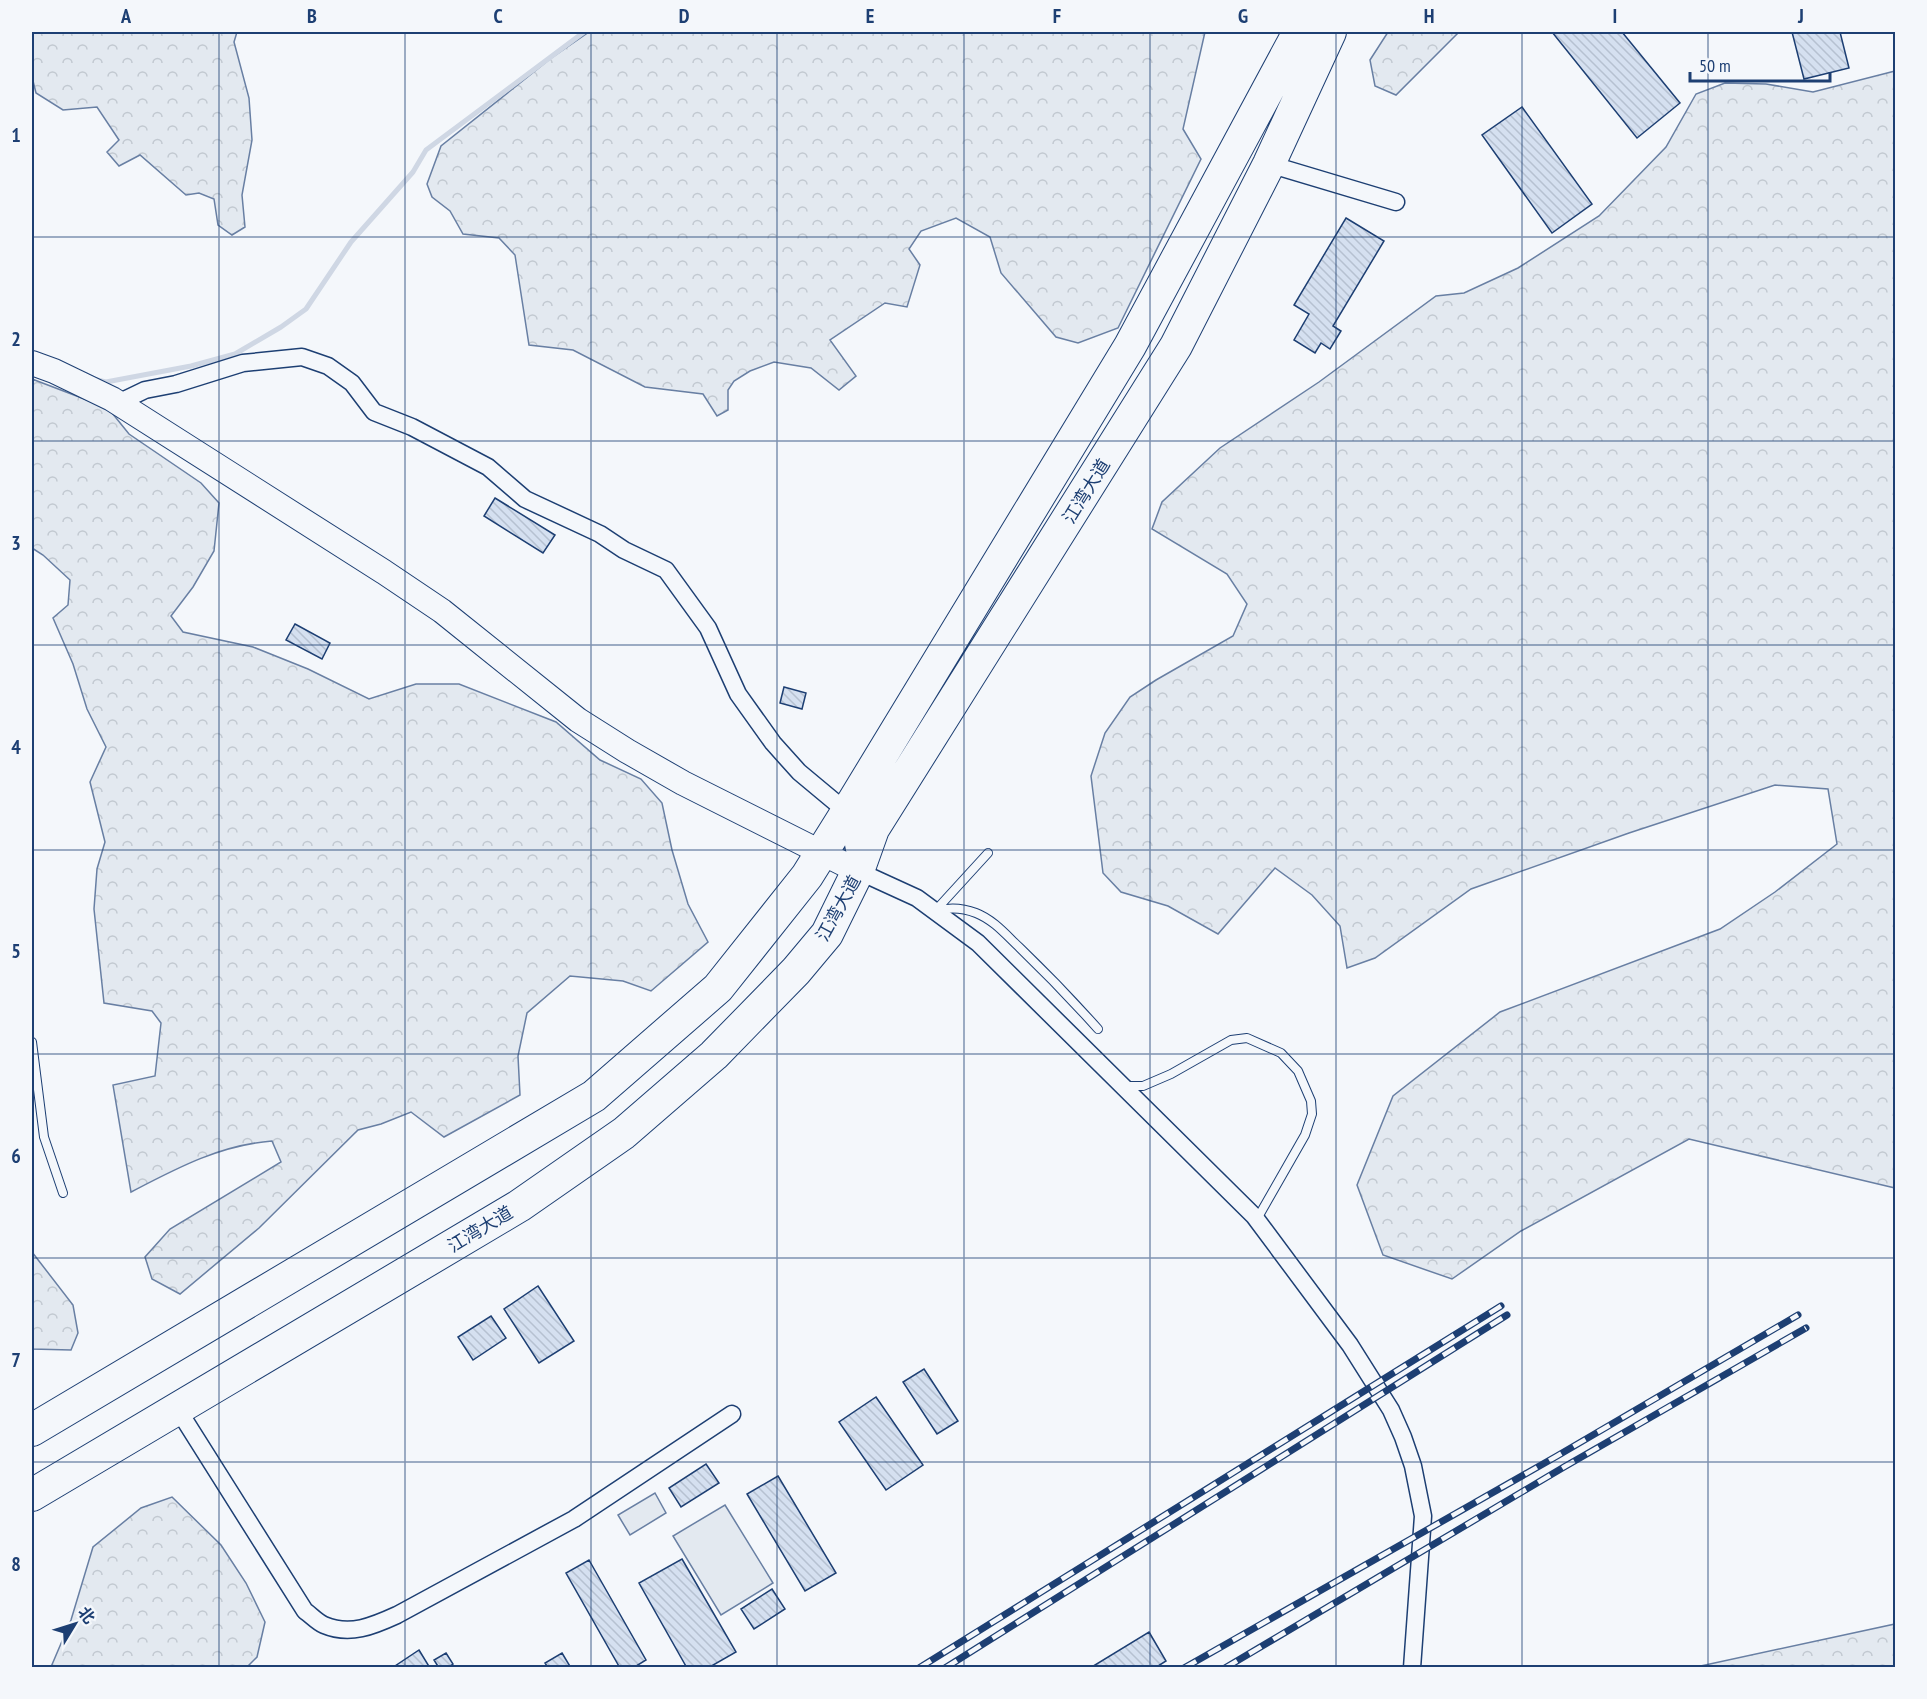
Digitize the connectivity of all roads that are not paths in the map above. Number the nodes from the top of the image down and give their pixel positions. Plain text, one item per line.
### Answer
1 (1299, 32) edge
2 (1330, 32) edge
3 (1269, 164) junction
4 (1396, 202) dead end
5 (32, 363) edge
6 (118, 403) junction
7 (848, 812) junction
8 (822, 852) junction
9 (988, 853) dead end
10 (858, 871) junction
11 (935, 912) junction
12 (1098, 1029) dead end
13 (32, 1042) edge
14 (1122, 1086) junction
15 (63, 1193) dead end
16 (1256, 1220) junction
17 (177, 1408) junction
18 (732, 1414) dead end
19 (32, 1430) edge
20 (32, 1495) edge
21 (1412, 1668) edge

1 - 7 highway, 江湾大道
2 - 3 highway, 江湾大道
3 - 4 street
3 - 10 highway, 江湾大道
5 - 6 street
6 - 7 street
6 - 8 street
7 - 8 highway, 江湾大道
7 - 10 street
8 - 10 street
8 - 19 highway, 江湾大道
9 - 11 lane
10 - 11 street
10 - 17 highway, 江湾大道
11 - 12 lane
11 - 14 street
13 - 15 lane
14 - 16 street
14 - 16 lane
16 - 21 street
17 - 18 street
17 - 20 highway, 江湾大道

